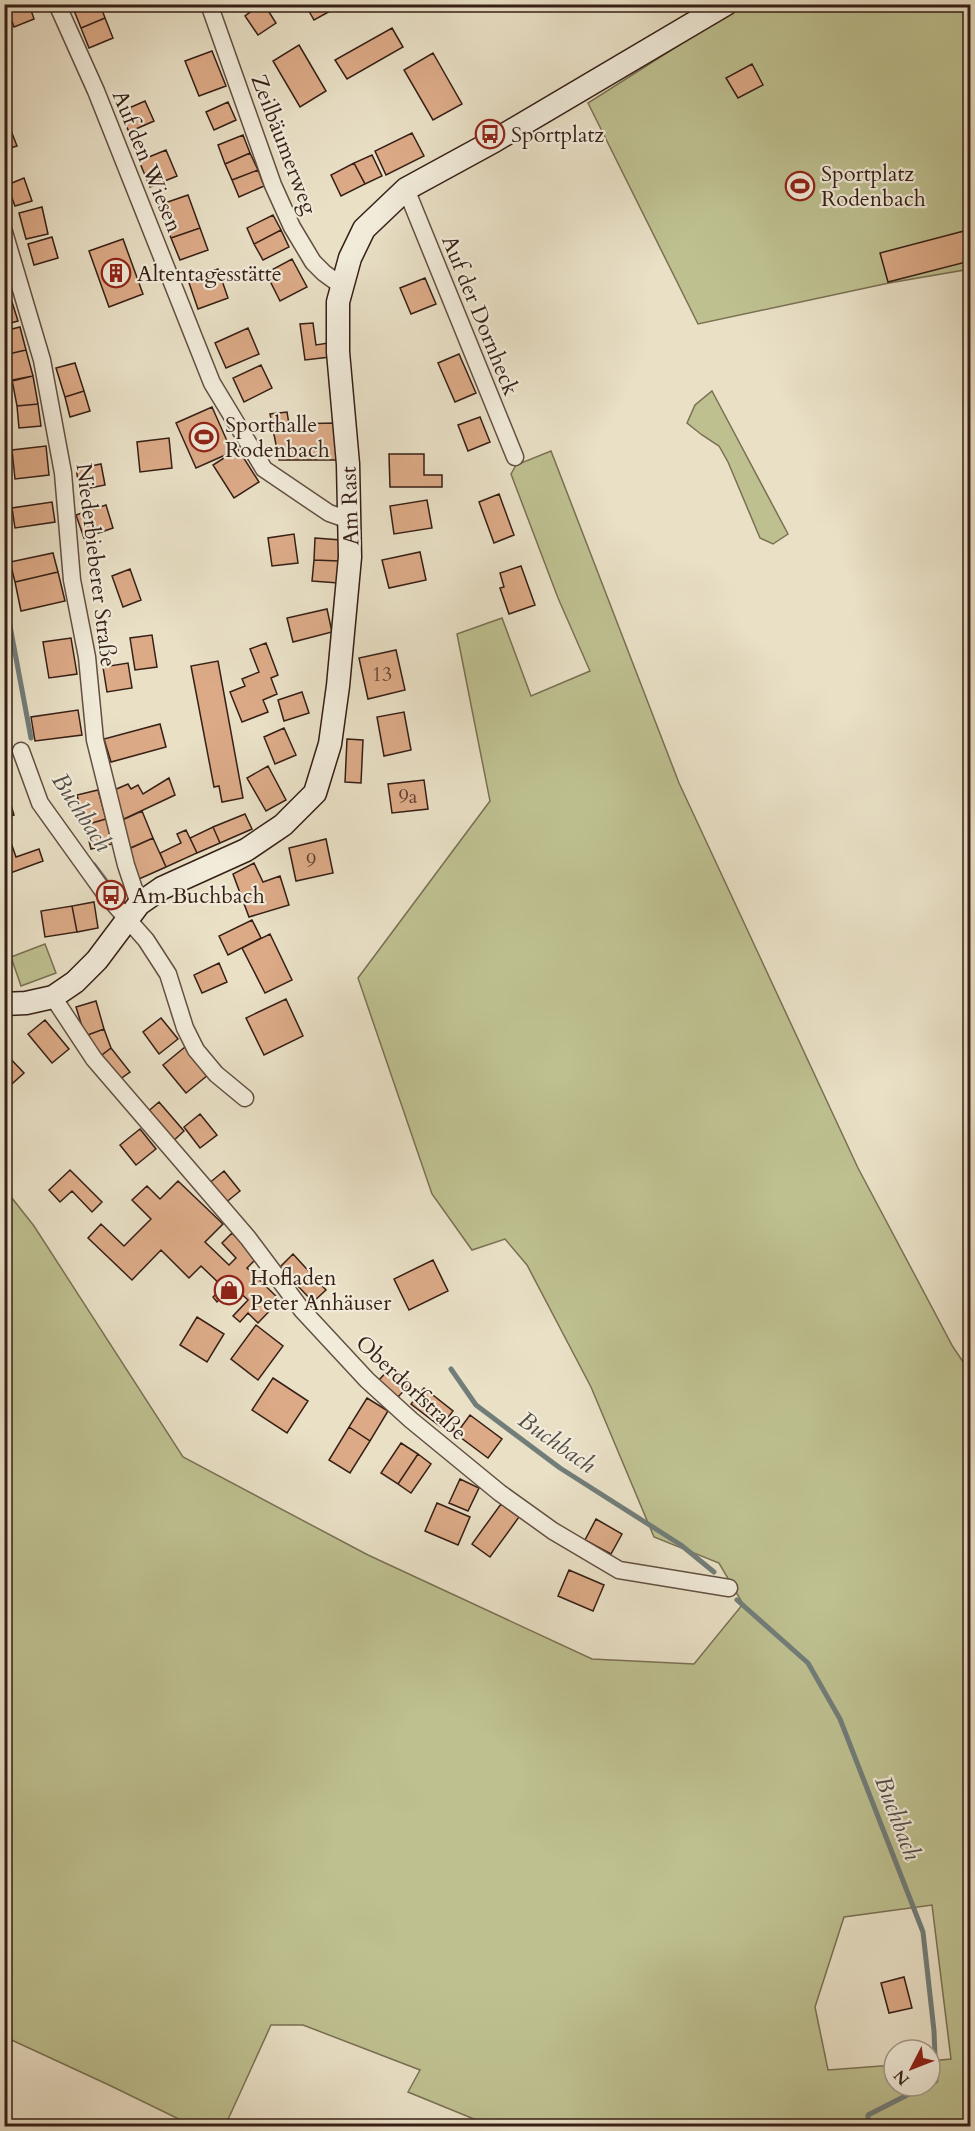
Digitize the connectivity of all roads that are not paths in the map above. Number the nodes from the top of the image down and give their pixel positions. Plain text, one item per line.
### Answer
1 (57, 4) edge
2 (210, 4) edge
3 (726, 4) edge
4 (406, 189) junction
5 (4, 232) edge
6 (342, 286) junction
7 (515, 457) dead end
8 (349, 520) junction
9 (21, 751) dead end
10 (132, 912) junction
11 (53, 997) junction
12 (4, 1004) edge
13 (245, 1098) dead end
14 (729, 1588) dead end

1 - 8 street, Auf den Wiesen
2 - 6 street, Zeilbäumerweg
3 - 4 street, Am Rast
4 - 6 street, Am Rast
4 - 7 street, Auf der Dornheck
5 - 10 street, Niederbieberer Straße
6 - 8 street, Am Rast
8 - 10 street, Am Rast
9 - 10 street
10 - 11 street
10 - 13 street
11 - 12 street
11 - 14 street, Oberdorfstraße

